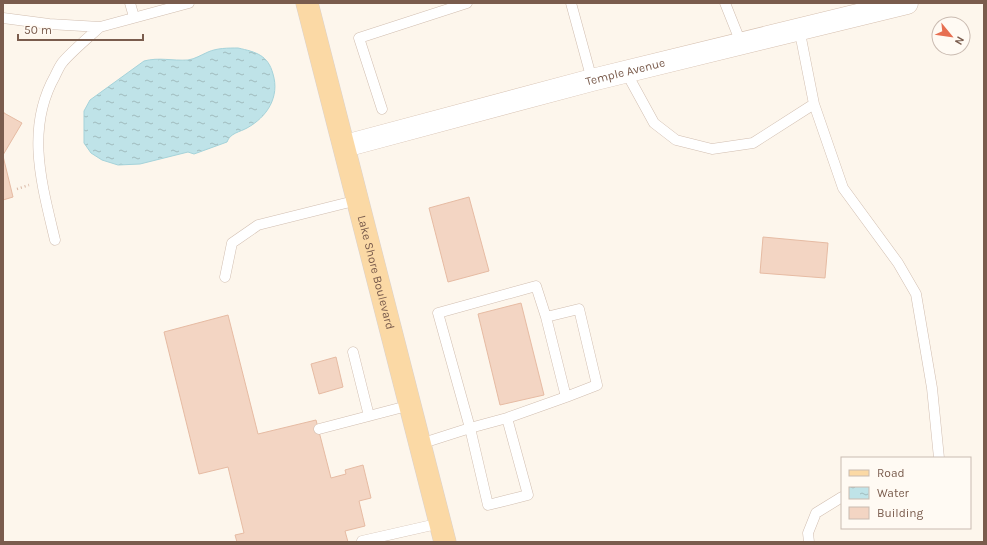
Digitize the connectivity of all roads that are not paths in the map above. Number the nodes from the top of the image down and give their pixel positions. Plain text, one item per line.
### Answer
1 (130, 3) edge
2 (190, 3) edge
3 (307, 3) edge
4 (467, 3) edge
5 (571, 3) edge
6 (725, 3) edge
7 (899, 4) edge
8 (134, 17) junction
9 (3, 18) edge
10 (100, 27) junction
11 (799, 28) junction
12 (741, 43) junction
13 (626, 72) junction
14 (592, 80) junction
15 (814, 104) junction
16 (382, 108) dead end
17 (345, 146) junction
18 (358, 200) junction
19 (55, 240) dead end
20 (225, 277) dead end
21 (546, 317) junction
22 (353, 352) dead end
23 (566, 397) junction
24 (411, 405) junction
25 (368, 416) junction
26 (507, 418) junction
27 (470, 428) junction
28 (319, 429) dead end
29 (420, 444) junction
30 (939, 457) edge
31 (841, 498) edge
32 (443, 532) edge
33 (362, 541) dead end
34 (809, 542) edge

1 - 8 lane
2 - 8 lane
3 - 17 main road, Lake Shore Boulevard
4 - 16 lane
5 - 14 lane
6 - 12 lane
7 - 11 street, Temple Avenue
8 - 10 lane
9 - 10 lane
10 - 19 lane
11 - 12 street, Temple Avenue
11 - 15 lane
12 - 13 street, Temple Avenue
13 - 14 street, Temple Avenue
13 - 15 lane
14 - 17 street, Temple Avenue
15 - 30 lane
17 - 18 main road, Lake Shore Boulevard
18 - 20 lane
18 - 24 main road, Lake Shore Boulevard
21 - 23 lane
21 - 23 lane
21 - 27 lane
22 - 25 lane
23 - 26 lane
24 - 25 lane
24 - 29 main road, Lake Shore Boulevard
25 - 28 lane
26 - 27 lane
26 - 27 lane
27 - 29 lane
29 - 32 main road, Lake Shore Boulevard
31 - 34 lane
32 - 33 lane

